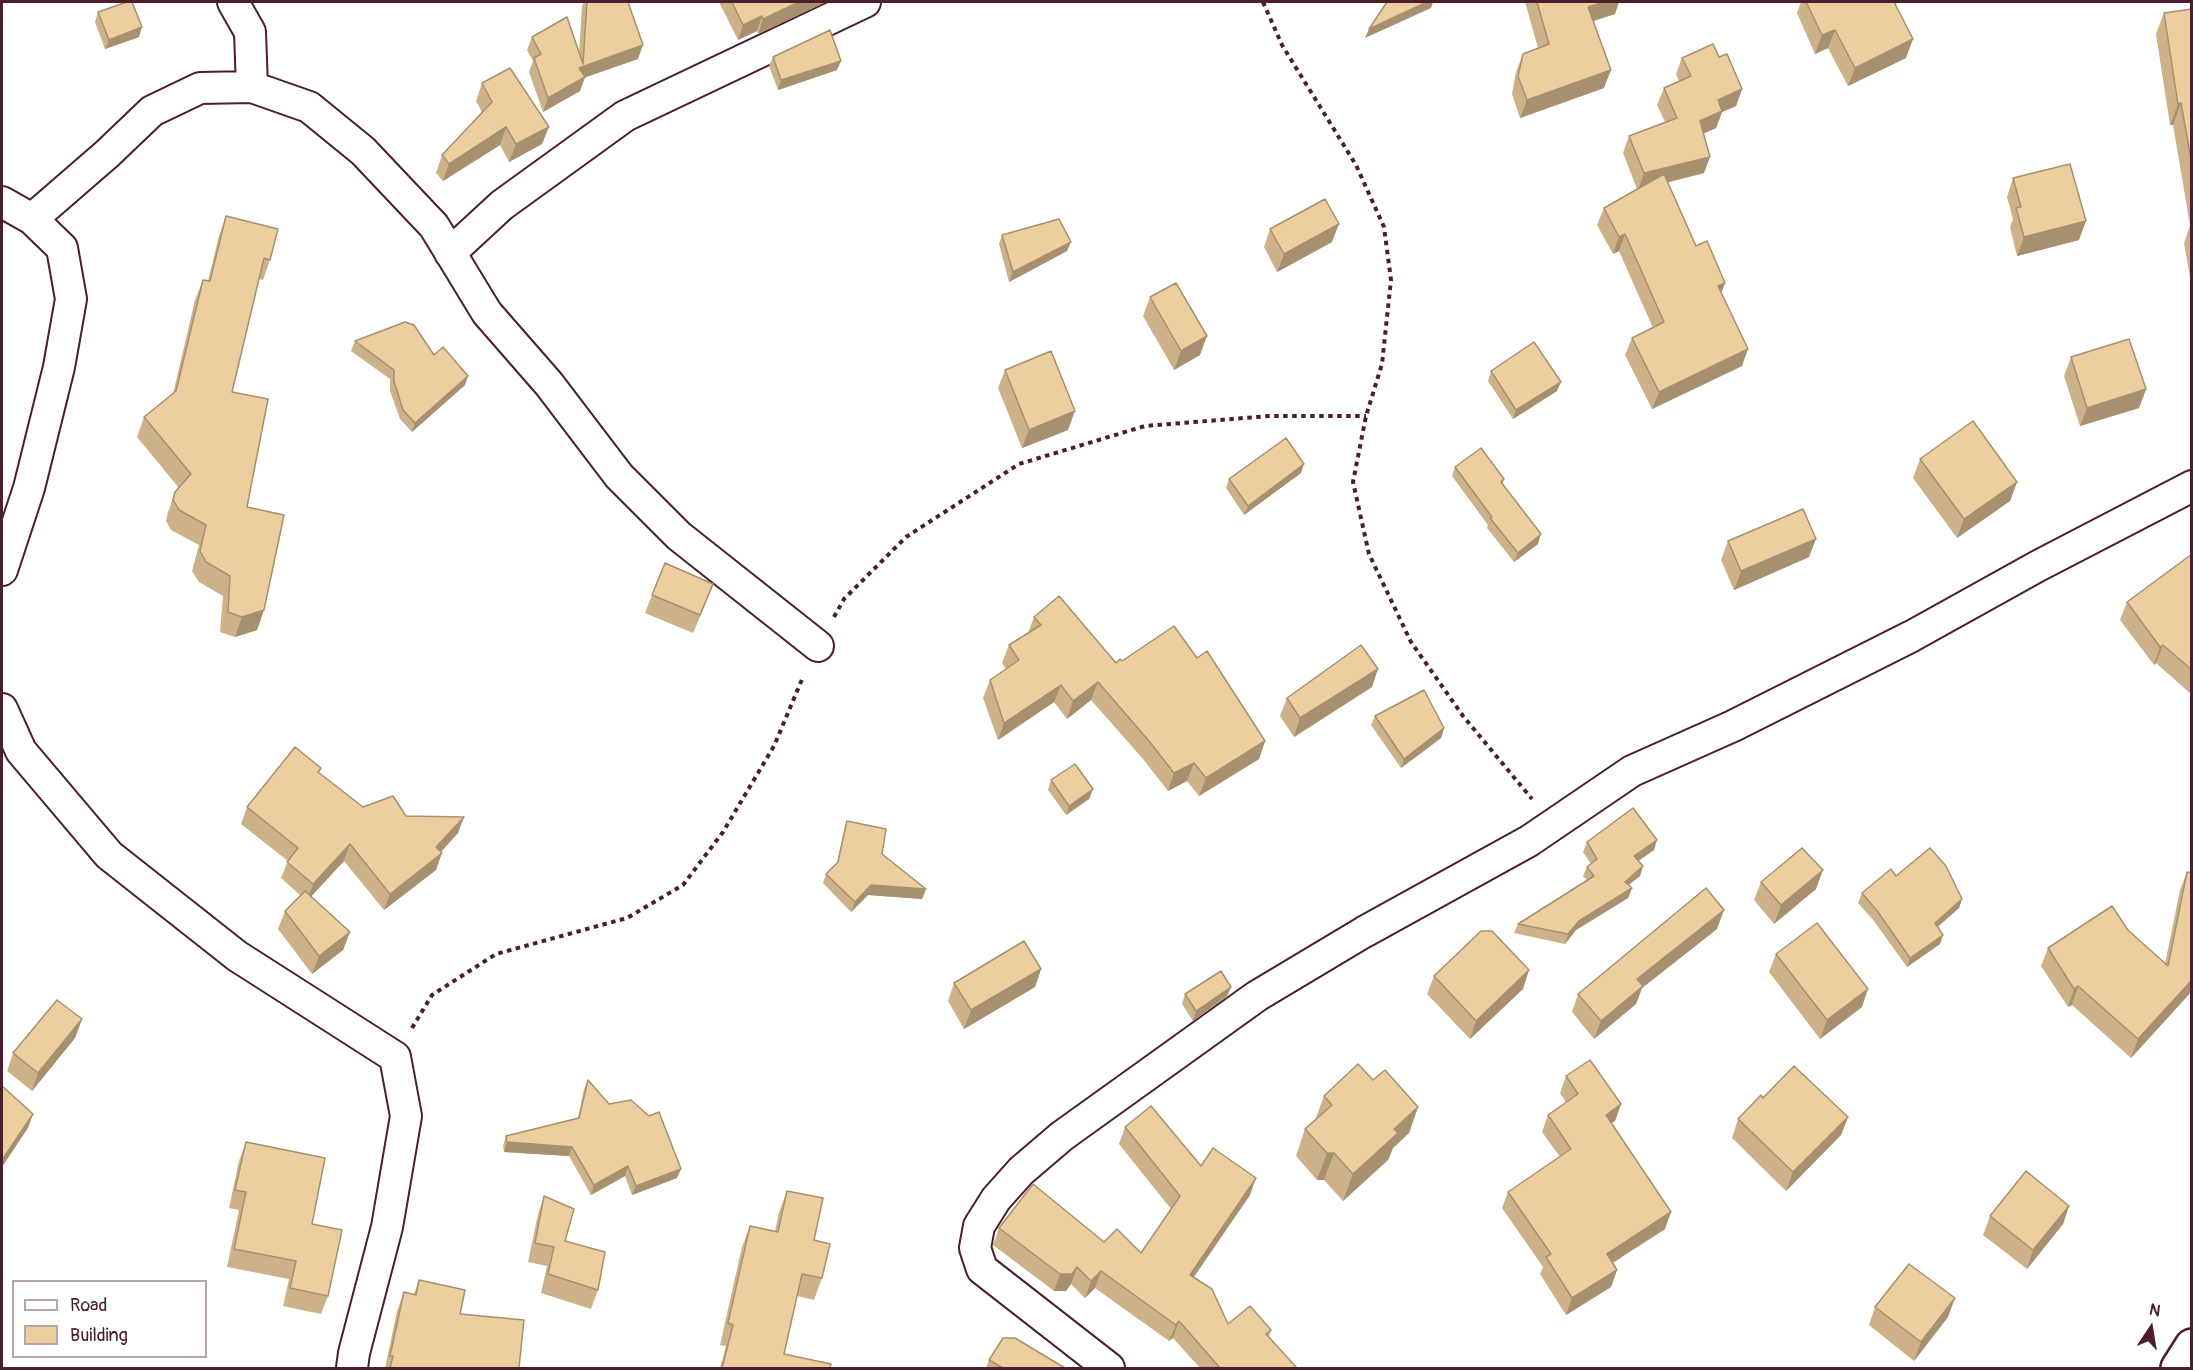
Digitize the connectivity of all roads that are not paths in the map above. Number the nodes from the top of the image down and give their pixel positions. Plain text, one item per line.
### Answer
1 (233, 2) edge
2 (865, 2) edge
3 (252, 87) junction
4 (2, 202) edge
5 (32, 219) junction
6 (450, 253) junction
7 (2192, 486) edge
8 (2, 570) edge
9 (818, 646) road end
10 (2, 709) edge
11 (352, 1368) edge
12 (1108, 1368) edge

1 - 3 street
2 - 6 street
3 - 5 street
3 - 6 street
4 - 5 street
5 - 8 street
6 - 9 street
7 - 12 street
10 - 11 street

